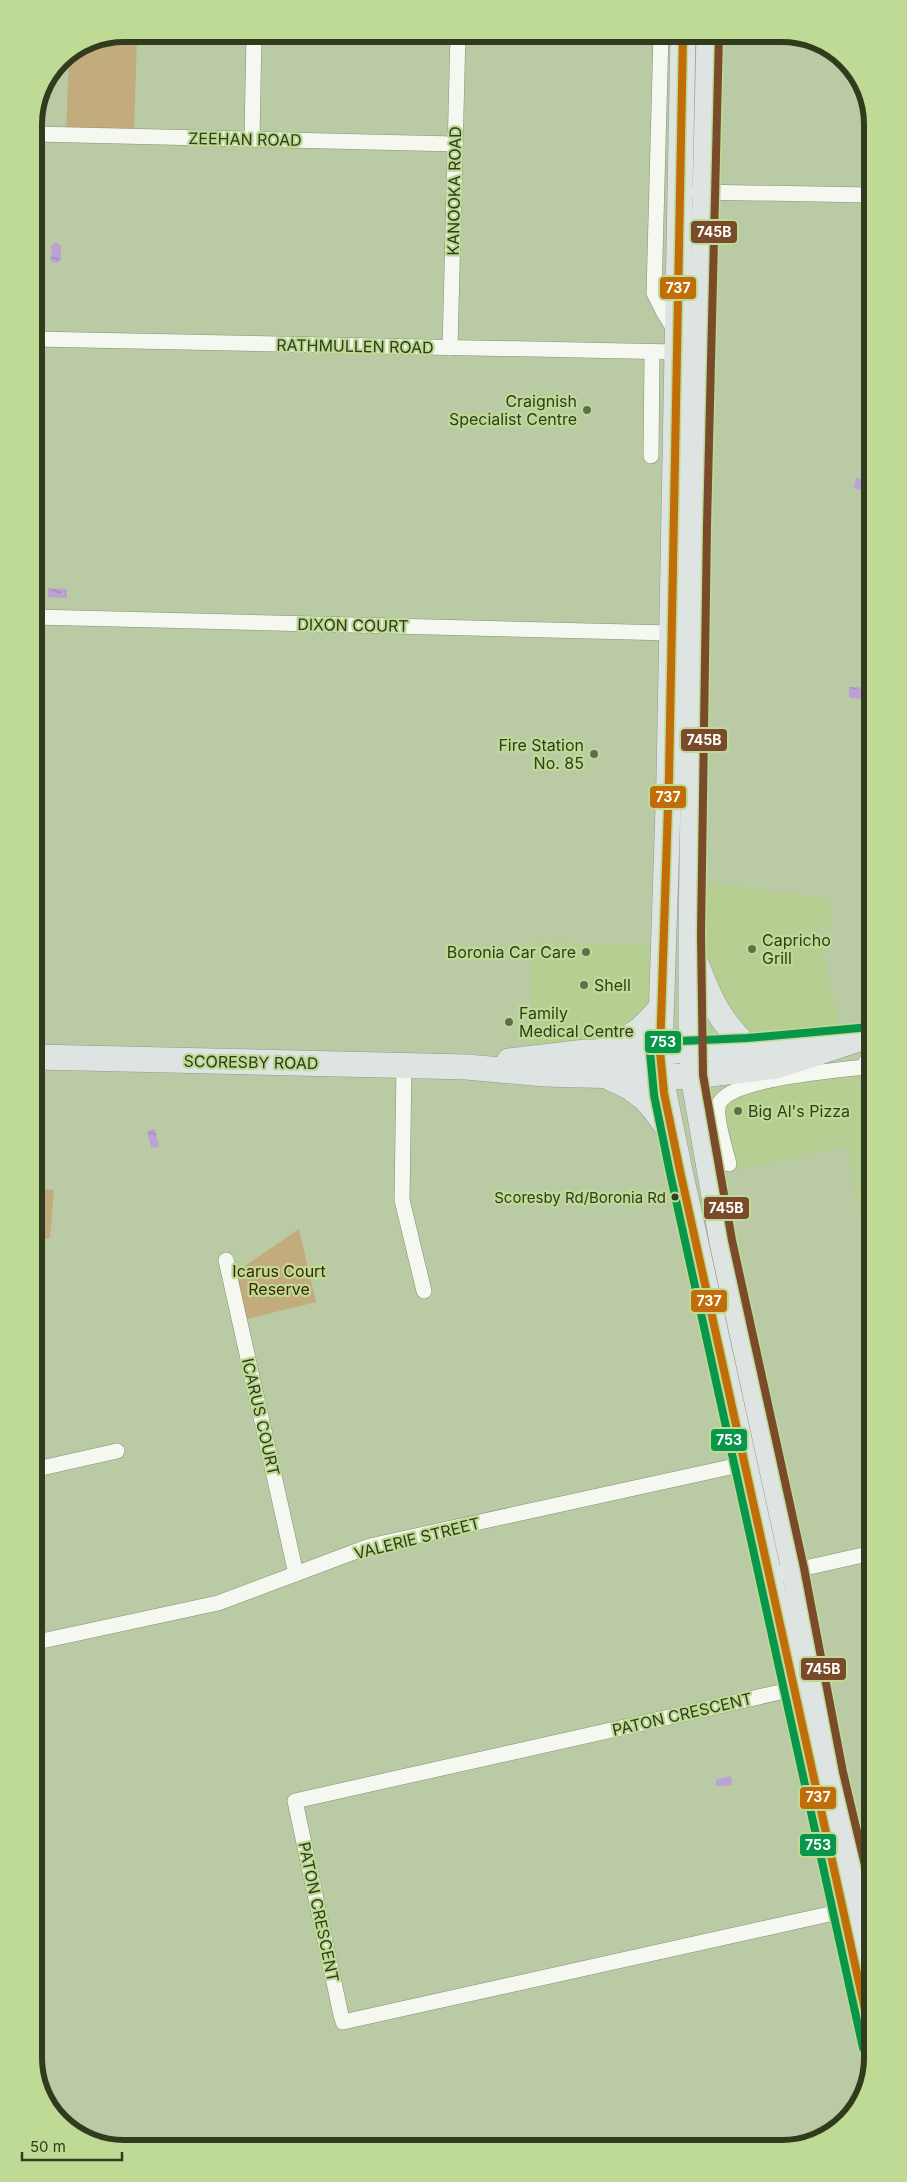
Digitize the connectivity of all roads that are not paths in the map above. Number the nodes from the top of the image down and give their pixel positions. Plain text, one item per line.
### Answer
1 (254, 42) edge
2 (458, 43) edge
3 (661, 43) edge
4 (684, 43) edge
5 (709, 43) edge
6 (43, 134) edge
7 (252, 139) junction
8 (455, 144) junction
9 (679, 192) junction
10 (705, 192) junction
11 (864, 195) edge
12 (43, 339) edge
13 (669, 346) junction
14 (450, 348) junction
15 (702, 353) junction
16 (651, 456) dead end
17 (43, 617) edge
18 (672, 633) junction
19 (691, 949) junction
20 (661, 1008) junction
21 (864, 1043) edge
22 (864, 1044) edge
23 (748, 1048) junction
24 (692, 1050) junction
25 (586, 1052) junction
26 (660, 1052) junction
27 (43, 1057) edge
28 (404, 1065) junction
29 (467, 1067) junction
30 (864, 1067) edge
31 (603, 1076) junction
32 (693, 1076) junction
33 (662, 1077) junction
34 (673, 1135) junction
35 (729, 1164) dead end
36 (226, 1260) dead end
37 (424, 1291) dead end
38 (117, 1451) dead end
39 (744, 1464) junction
40 (42, 1468) edge
41 (864, 1555) edge
42 (794, 1570) junction
43 (296, 1574) junction
44 (769, 1576) junction
45 (42, 1641) edge
46 (794, 1689) junction
47 (864, 1904) edge
48 (844, 1911) junction
49 (864, 2004) edge

1 - 7 street
2 - 8 street, KANOOKA ROAD
3 - 13 street
4 - 9 main road
5 - 10 main road
6 - 7 street, ZEEHAN ROAD
7 - 8 street, ZEEHAN ROAD
8 - 14 street, KANOOKA ROAD
9 - 10 street
9 - 13 main road
10 - 11 street
10 - 15 main road
12 - 14 street, RATHMULLEN ROAD
13 - 14 street, RATHMULLEN ROAD
13 - 15 main road
13 - 16 street
13 - 18 main road
15 - 19 main road
17 - 18 street, DIXON COURT
18 - 20 main road
19 - 23 main road
19 - 24 main road
20 - 25 main road
20 - 26 main road
21 - 23 main road, SCORESBY ROAD
22 - 32 main road, SCORESBY ROAD
23 - 24 main road, SCORESBY ROAD
24 - 26 main road, SCORESBY ROAD
24 - 32 main road
25 - 26 main road, SCORESBY ROAD
25 - 29 main road, SCORESBY ROAD
26 - 33 main road
27 - 28 main road, SCORESBY ROAD
28 - 29 main road, SCORESBY ROAD
28 - 37 street
29 - 31 main road, SCORESBY ROAD
30 - 35 street
31 - 33 main road, SCORESBY ROAD
31 - 34 main road
32 - 33 main road, SCORESBY ROAD
32 - 42 main road
33 - 34 main road
34 - 39 main road
36 - 43 street, ICARUS COURT
38 - 40 street
39 - 43 street, VALERIE STREET
39 - 44 main road
41 - 42 street
42 - 44 street
42 - 47 main road
43 - 45 street, VALERIE STREET
44 - 46 main road
46 - 48 main road
46 - 48 street, PATON CRESCENT
48 - 49 main road

